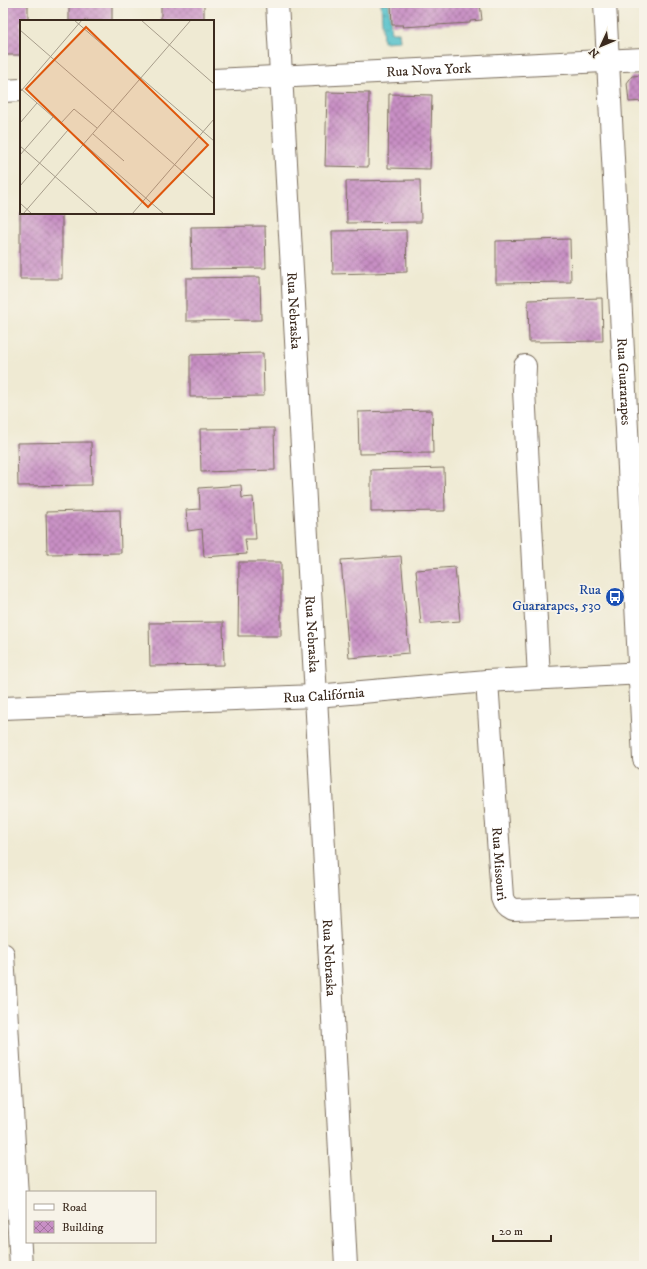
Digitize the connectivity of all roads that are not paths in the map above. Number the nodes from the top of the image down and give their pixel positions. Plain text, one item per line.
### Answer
1 (277, 3) edge
2 (605, 3) edge
3 (644, 59) edge
4 (608, 61) junction
5 (281, 76) junction
6 (214, 80) edge
7 (20, 90) edge
8 (3, 91) edge
9 (525, 366) dead end
10 (642, 674) edge
11 (539, 678) junction
12 (487, 681) junction
13 (316, 696) junction
14 (3, 708) edge
15 (644, 759) edge
16 (644, 906) edge
17 (3, 954) edge
18 (20, 1266) edge
19 (346, 1266) edge

1 - 5 street, Rua Nebraska
2 - 4 street, Rua Guararapes
3 - 4 street, Rua Nova York
4 - 5 street, Rua Nova York
4 - 10 street, Rua Guararapes
5 - 6 street, Rua Nova York
5 - 13 street, Rua Nebraska
7 - 8 street
9 - 11 street
10 - 11 street, Rua Califórnia
10 - 15 street, Rua Guararapes
11 - 12 street, Rua Califórnia
12 - 13 street, Rua Califórnia
12 - 16 street, Rua Missouri
13 - 14 street, Rua Califórnia
13 - 19 street, Rua Nebraska
17 - 18 street

